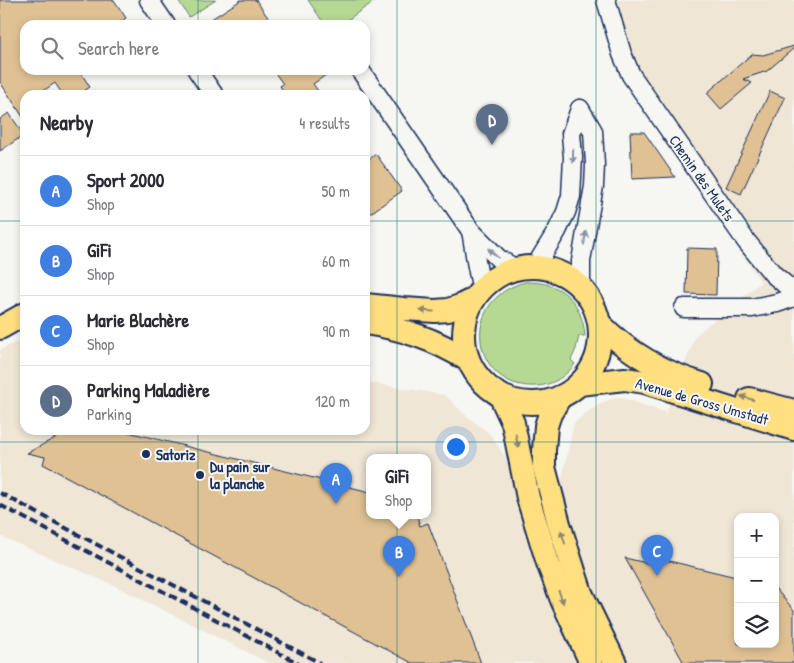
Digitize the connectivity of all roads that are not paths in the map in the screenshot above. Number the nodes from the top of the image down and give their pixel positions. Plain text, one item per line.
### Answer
1 (150, 0) edge
2 (606, 0) edge
3 (163, 20) edge
4 (200, 75) edge
5 (363, 75) edge
6 (211, 90) edge
7 (471, 231) junction
8 (527, 267) junction
9 (581, 287) junction
10 (794, 292) edge
11 (478, 294) junction
12 (794, 297) edge
13 (370, 306) edge
14 (684, 308) dead end
15 (20, 317) edge
16 (370, 323) edge
17 (600, 324) junction
18 (0, 328) edge
19 (20, 332) edge
20 (0, 339) edge
21 (468, 360) junction
22 (579, 384) junction
23 (500, 396) junction
24 (560, 397) junction
25 (794, 411) edge
26 (794, 429) edge
27 (591, 663) edge
28 (615, 663) edge

1 - 3 street
2 - 10 street, Chemin des Mulets
4 - 6 street
5 - 7 street
8 -> 7 street
7 - 11 street
8 - 9 main road
9 -> 8 street
8 - 11 main road
9 - 17 main road
11 -> 13 main road
11 - 21 main road
12 - 14 street
15 - 18 main road
16 - 21 main road
17 - 22 main road
25 -> 17 main road, Avenue de Gross Umstadt
19 - 20 main road
21 - 23 main road
22 - 24 main road
22 - 26 main road, Avenue de Gross Umstadt
23 - 24 main road
23 -> 27 main road
28 -> 24 main road

